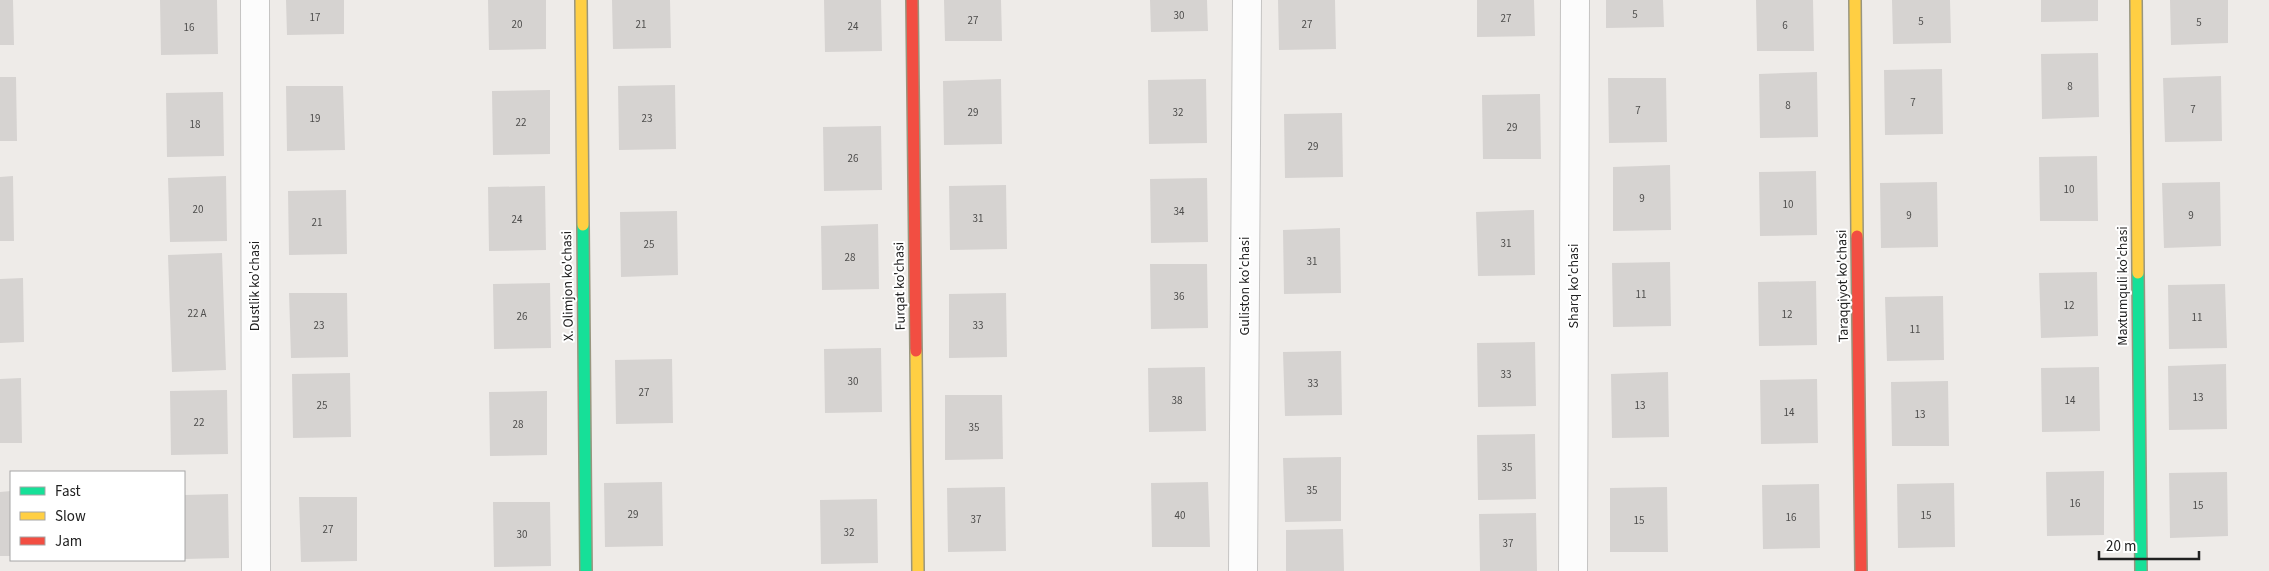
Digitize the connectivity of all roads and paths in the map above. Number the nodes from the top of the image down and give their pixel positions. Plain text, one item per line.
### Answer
1 (255, 0) edge
2 (581, 0) edge
3 (912, 0) edge
4 (1247, 0) edge
5 (1575, 0) edge
6 (1855, 0) edge
7 (2136, 0) edge
8 (256, 571) edge
9 (586, 571) edge
10 (918, 571) edge
11 (1243, 571) edge
12 (1573, 571) edge
13 (1861, 571) edge
14 (2141, 571) edge

1 - 8 street, Dustlik ko'chasi
2 - 9 street, X. Olimjon ko'chasi
3 - 10 street, Furqat ko'chasi
4 - 11 street, Guliston ko'chasi
5 - 12 street, Sharq ko'chasi
6 - 13 street, Taraqqiyot ko'chasi
7 - 14 street, Maxtumquli ko'chasi

